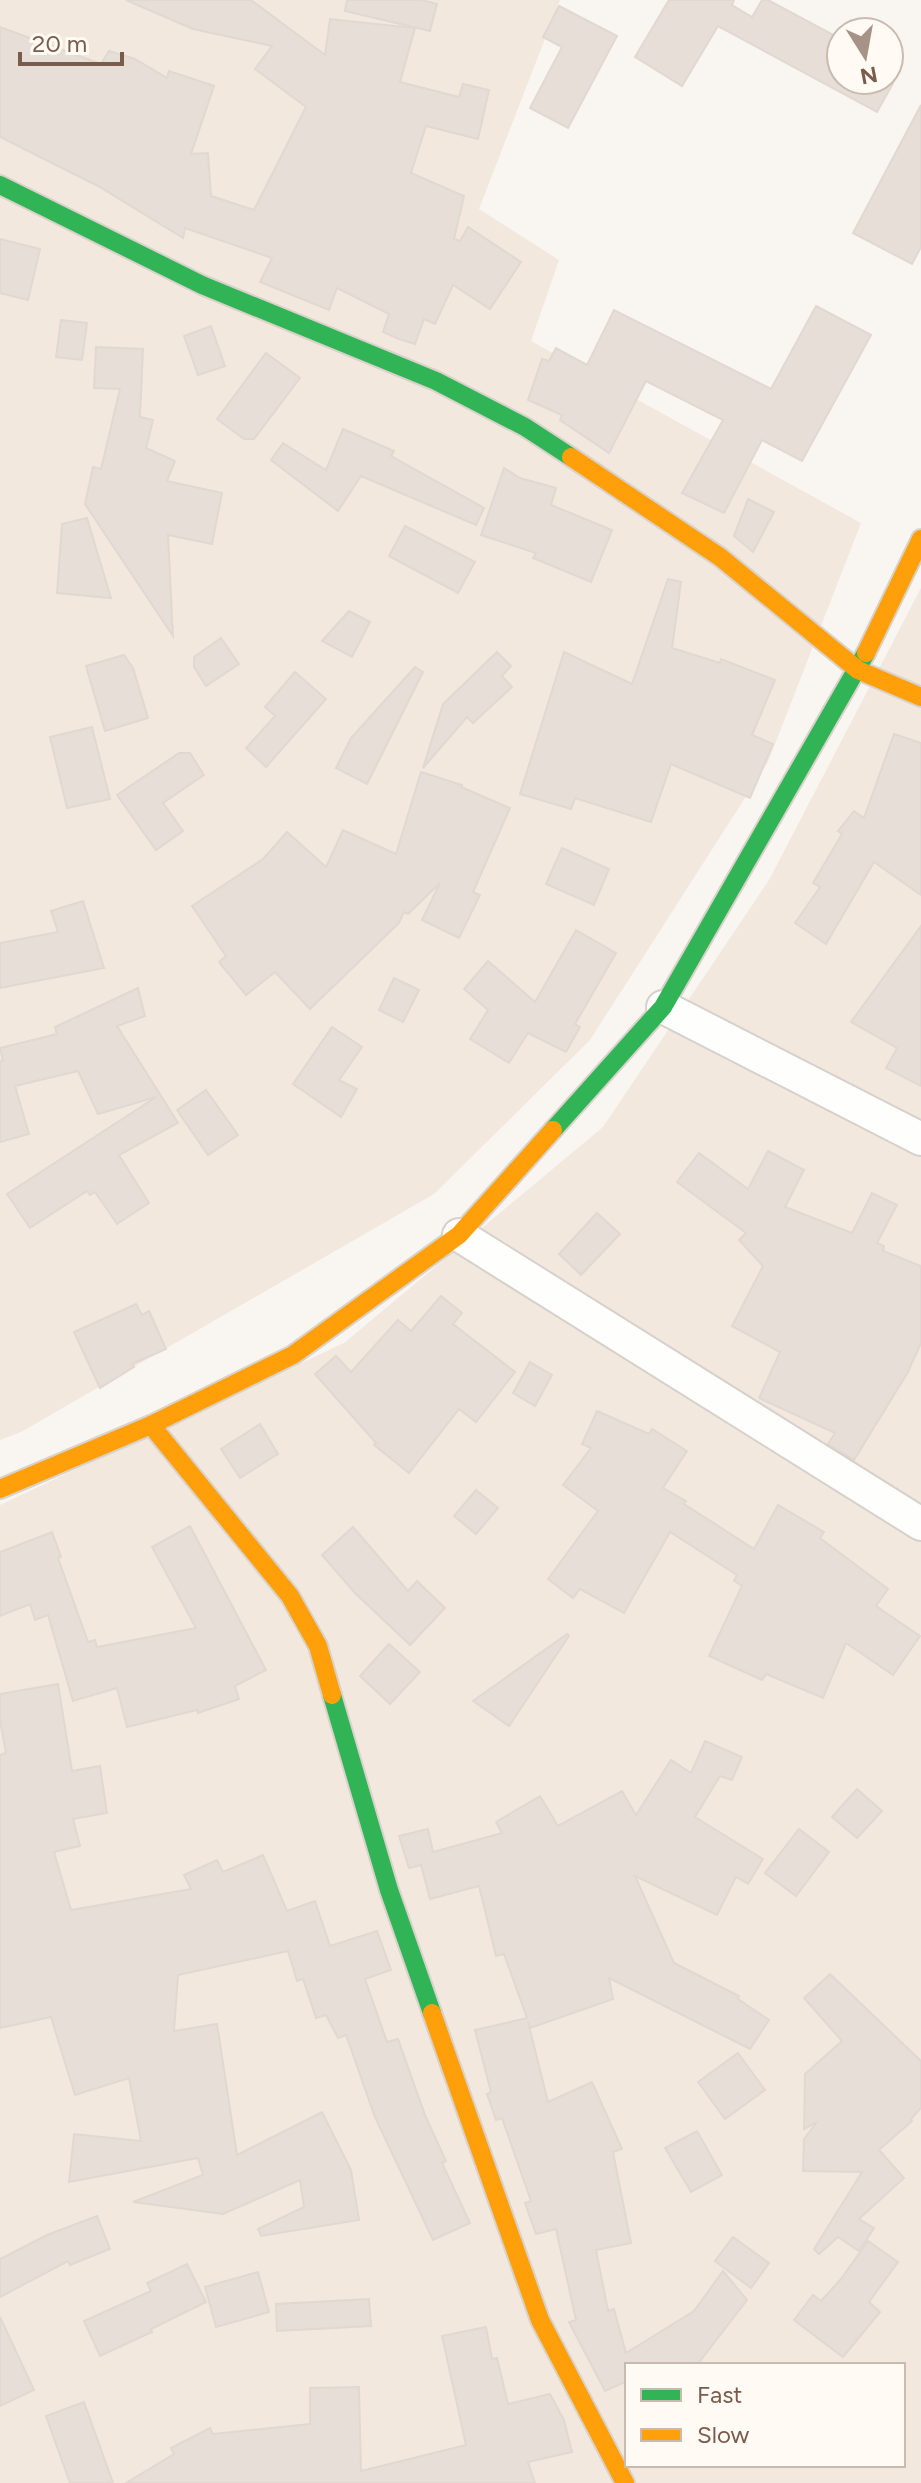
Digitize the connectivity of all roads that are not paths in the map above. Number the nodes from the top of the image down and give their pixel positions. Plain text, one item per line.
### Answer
1 (0, 185) edge
2 (921, 539) edge
3 (858, 670) junction
4 (921, 697) edge
5 (663, 1007) junction
6 (921, 1139) edge
7 (459, 1235) junction
8 (151, 1425) junction
9 (0, 1489) edge
10 (921, 1524) edge
11 (625, 2483) edge

1 - 3 street
2 - 3 street
3 - 4 street
3 - 5 street
5 - 6 street
5 - 7 street
7 - 8 street
7 - 10 street
8 - 9 street
8 - 11 street

